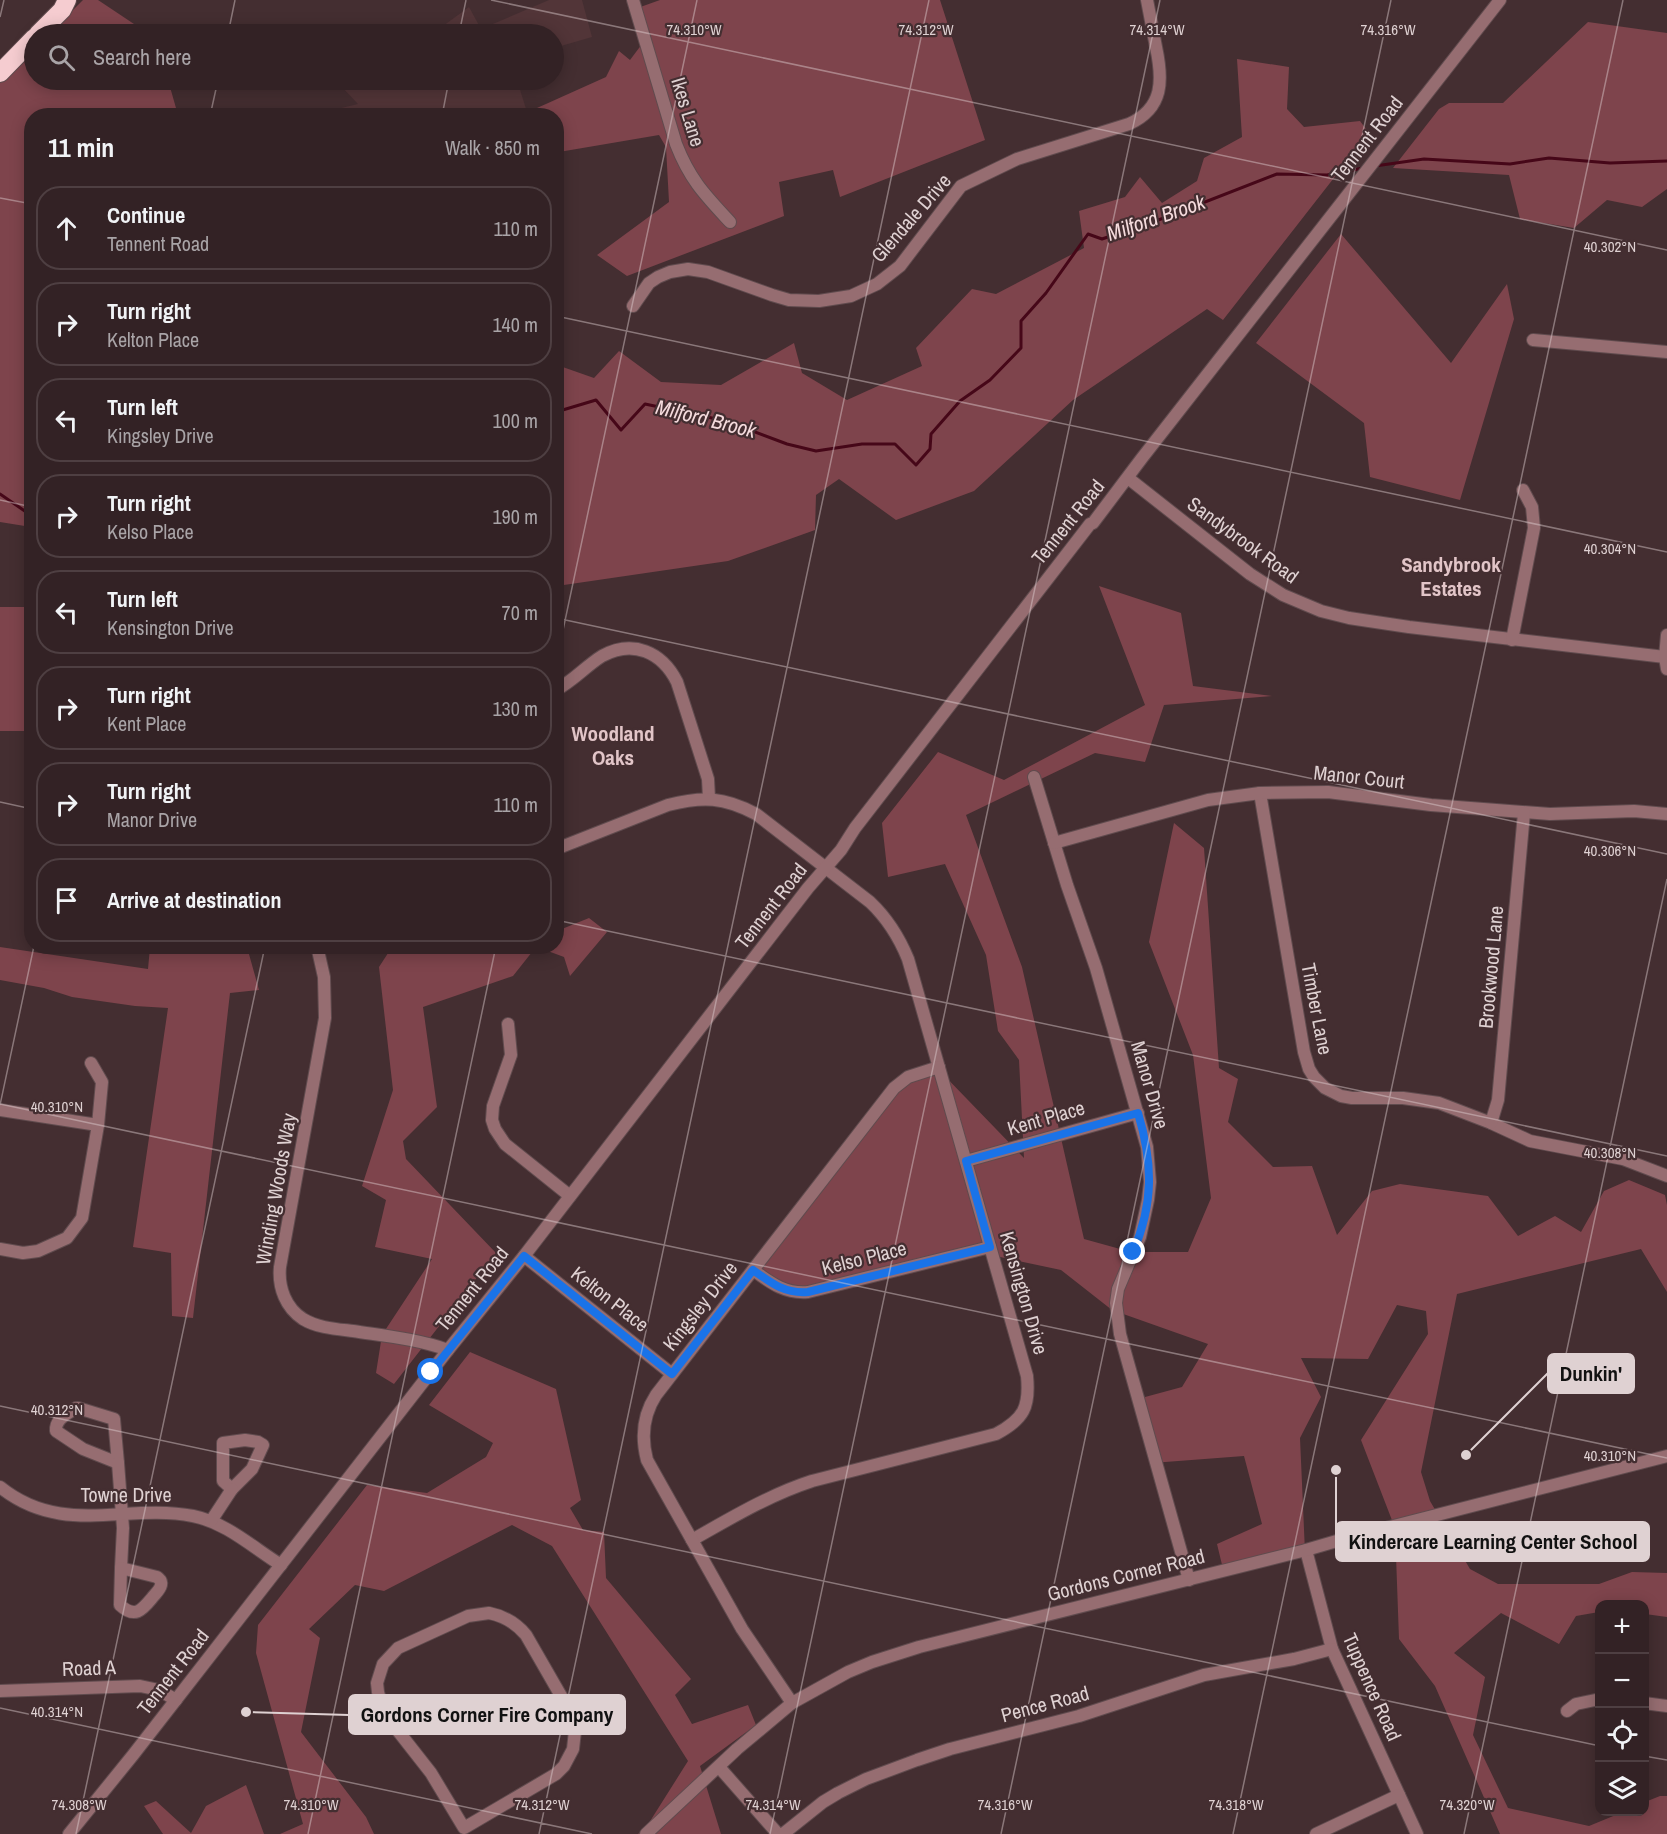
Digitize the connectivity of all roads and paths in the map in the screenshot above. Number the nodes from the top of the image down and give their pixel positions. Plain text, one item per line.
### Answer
1 (67, 0) edge
2 (633, 0) edge
3 (1147, 0) edge
4 (1500, 0) edge
5 (48, 24) edge
6 (24, 48) edge
7 (0, 73) edge
8 (730, 222) dead end
9 (633, 306) dead end
10 (1533, 340) dead end
11 (1667, 352) edge
12 (1128, 478) junction
13 (1523, 490) dead end
14 (1667, 635) edge
15 (1512, 640) junction
16 (1666, 663) edge
17 (564, 684) edge
18 (1034, 777) dead end
19 (1260, 793) junction
20 (709, 798) junction
21 (1524, 813) junction
22 (1667, 814) edge
23 (1054, 843) junction
24 (564, 846) edge
25 (826, 867) junction
26 (319, 954) edge
27 (508, 1024) dead end
28 (91, 1063) dead end
29 (939, 1067) junction
30 (0, 1110) edge
31 (1138, 1113) junction
32 (1491, 1123) junction
33 (98, 1125) junction
34 (966, 1161) junction
35 (1667, 1176) edge
36 (570, 1196) junction
37 (990, 1247) junction
38 (0, 1249) edge
39 (524, 1256) junction
40 (753, 1270) junction
41 (448, 1350) junction
42 (672, 1374) junction
43 (1667, 1456) edge
44 (118, 1463) junction
45 (0, 1487) edge
46 (232, 1489) dead end
47 (122, 1515) junction
48 (211, 1521) junction
49 (692, 1540) junction
50 (1306, 1550) junction
51 (281, 1565) junction
52 (121, 1568) dead end
53 (1189, 1580) junction
54 (1332, 1649) junction
55 (0, 1691) edge
56 (176, 1700) junction
57 (1595, 1700) edge
58 (792, 1703) junction
59 (1649, 1704) edge
60 (1667, 1706) edge
61 (1567, 1711) dead end
62 (719, 1767) junction
63 (1399, 1795) junction
64 (465, 1831) edge
65 (69, 1834) edge
66 (646, 1834) edge
67 (778, 1834) edge
68 (783, 1834) edge
69 (1316, 1834) edge
70 (1417, 1834) edge

1 - 5 highway
2 - 8 street, Ikes Lane
3 - 9 street, Glendale Drive
4 - 12 street, Tennent Road
6 - 7 highway
10 - 11 street
12 - 15 street, Sandybrook Road
12 - 25 street, Tennent Road
13 - 15 street
14 - 16 street
15 - 16 street, Sandybrook Road
17 - 20 street
18 - 23 street, Manor Drive
19 - 21 street, Manor Court
19 - 23 street, Manor Court
19 - 32 street, Timber Lane
20 - 24 street
20 - 25 street, Kensington Drive
21 - 22 street, Manor Court
21 - 32 street, Brookwood Lane
23 - 31 street, Manor Drive
25 - 29 street, Kensington Drive
25 - 36 street, Tennent Road
26 - 41 street, Winding Woods Way
27 - 36 street
28 - 33 street
29 - 34 street, Kensington Drive
29 - 40 street, Kingsley Drive
30 - 33 street
31 - 34 street, Kent Place
31 - 53 street, Manor Drive
32 - 35 street, Timber Lane
33 - 38 street
34 - 37 street, Kensington Drive
36 - 39 street, Tennent Road
37 - 40 street, Kelso Place
37 - 49 street, Kensington Drive
39 - 41 street, Tennent Road
39 - 42 street, Kelton Place
40 - 42 street, Kingsley Drive
41 - 51 street, Tennent Road
42 - 49 street, Kingsley Drive
43 - 50 street, Gordons Corner Road
44 - 44 street
44 - 47 street
45 - 47 street, Towne Drive
46 - 48 street
47 - 48 street, Towne Drive
47 - 52 street
48 - 51 street, Towne Drive
49 - 58 street, Kingsley Drive
50 - 53 street, Gordons Corner Road
50 - 54 street, Tuppence Road
51 - 56 street, Tennent Road
53 - 58 street, Gordons Corner Road
54 - 63 street, Tuppence Road
54 - 68 street, Pence Road
55 - 56 street, Road A
56 - 65 street, Tennent Road
57 - 61 street
58 - 62 street, Gordons Corner Road
59 - 60 street
62 - 66 street, Gordons Corner Road
62 - 67 street
63 - 69 street
63 - 70 street, Tuppence Road
64 - 64 street

